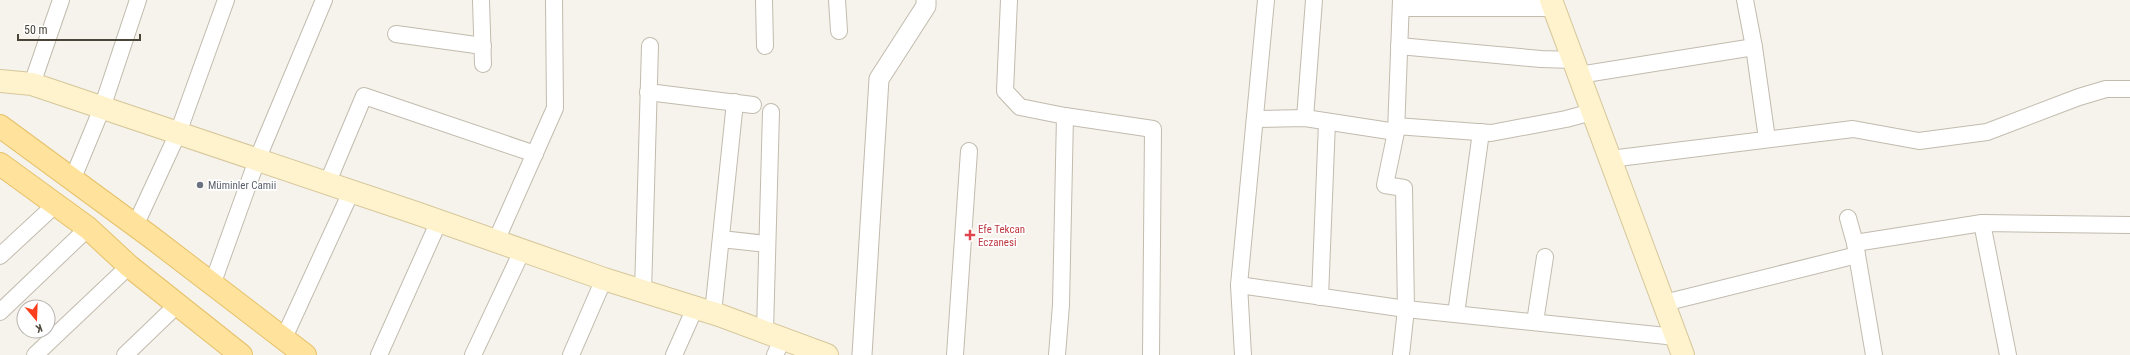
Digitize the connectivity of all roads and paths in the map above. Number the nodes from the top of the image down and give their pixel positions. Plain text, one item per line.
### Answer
1 (61, 0) edge
2 (138, 0) edge
3 (226, 0) edge
4 (324, 0) edge
5 (481, 0) edge
6 (554, 0) edge
7 (764, 0) edge
8 (836, 0) edge
9 (926, 0) edge
10 (1009, 0) edge
11 (1266, 0) edge
12 (1314, 0) edge
13 (1745, 0) edge
14 (1401, 4) edge
15 (1553, 4) edge
16 (838, 31) dead end
17 (396, 34) dead end
18 (483, 46) junction
19 (650, 46) dead end
20 (765, 46) dead end
21 (1399, 46) junction
22 (1754, 47) junction
23 (483, 64) dead end
24 (1576, 68) junction
25 (0, 81) edge
26 (32, 84) junction
27 (2130, 89) edge
28 (648, 92) junction
29 (735, 102) junction
30 (753, 105) dead end
31 (102, 108) junction
32 (771, 112) dead end
33 (1592, 112) junction
34 (1065, 116) junction
35 (1306, 118) junction
36 (1255, 119) junction
37 (1327, 122) junction
38 (0, 126) edge
39 (1396, 129) junction
40 (1481, 132) junction
41 (178, 133) junction
42 (1767, 139) junction
43 (969, 151) dead end
44 (535, 154) junction
45 (1610, 159) junction
46 (257, 160) junction
47 (1, 166) edge
48 (73, 178) junction
49 (327, 184) junction
50 (351, 192) junction
51 (56, 204) junction
52 (1848, 218) dead end
53 (438, 221) junction
54 (1982, 223) junction
55 (2130, 225) edge
56 (135, 226) junction
57 (88, 228) junction
58 (721, 239) junction
59 (496, 241) junction
60 (767, 244) junction
61 (1856, 249) junction
62 (522, 251) junction
63 (0, 256) edge
64 (1545, 257) dead end
65 (129, 266) junction
66 (604, 279) junction
67 (212, 285) junction
68 (1239, 285) junction
69 (643, 292) junction
70 (1320, 297) junction
71 (1664, 303) junction
72 (178, 304) junction
73 (1406, 309) junction
74 (704, 310) junction
75 (0, 312) edge
76 (1456, 314) junction
77 (1535, 322) junction
78 (283, 340) junction
79 (774, 342) edge
80 (1679, 346) edge
81 (36, 355) edge
82 (126, 355) edge
83 (241, 355) edge
84 (305, 355) edge
85 (379, 355) edge
86 (473, 355) edge
87 (571, 355) edge
88 (674, 355) edge
89 (827, 355) edge
90 (862, 355) edge
91 (955, 355) edge
92 (1057, 355) edge
93 (1151, 355) edge
94 (1243, 355) edge
95 (1400, 355) edge
96 (1874, 355) edge
97 (2008, 355) edge

1 - 26 street
2 - 31 street
3 - 41 street
4 - 46 street
5 - 18 street
6 - 44 street
7 - 20 street
8 - 16 street
9 - 90 street
10 - 34 street
11 - 36 street
12 - 35 street
13 - 22 street
14 - 15 street
14 - 21 street
15 - 24 main road
17 - 18 street
18 - 23 street
19 - 28 street
21 - 24 street
21 - 39 street
22 - 24 street
22 - 42 street
24 - 33 main road
25 - 26 main road
26 - 31 main road
27 - 42 street
28 - 29 street
28 - 69 street
29 - 30 street
29 - 58 street
31 - 41 main road
31 - 48 street
32 - 60 street
33 - 40 street
33 - 45 main road
34 - 92 street
34 - 93 street
35 - 36 street
35 - 37 street
36 - 68 street
37 - 39 street
37 - 70 street
38 - 48 main road
39 - 40 street
39 - 73 street
40 - 76 street
41 - 46 main road
41 - 56 street
42 - 45 street
43 - 91 street
44 - 49 street
44 - 59 street
45 - 71 main road
46 - 49 main road
46 - 67 street
47 - 51 main road
48 - 56 main road
49 - 50 main road
50 - 53 main road
50 - 78 street
51 - 57 main road
51 - 63 street
52 - 61 street
53 - 59 main road
53 - 85 street
54 - 55 street
54 - 61 street
54 - 97 street
56 - 67 main road
57 - 65 main road
57 - 75 street
58 - 60 street
58 - 74 street
59 - 62 main road
60 - 79 street
61 - 71 street
61 - 96 street
62 - 66 main road
62 - 86 street
64 - 77 street
65 - 72 main road
65 - 81 street
66 - 69 main road
66 - 87 street
67 - 78 main road
68 - 70 street
68 - 94 street
69 - 74 main road
70 - 73 street
71 - 80 main road
72 - 82 street
72 - 83 main road
73 - 76 street
73 - 95 street
74 - 79 main road
74 - 88 street
76 - 77 street
77 - 80 street
78 - 84 main road
79 - 89 main road

